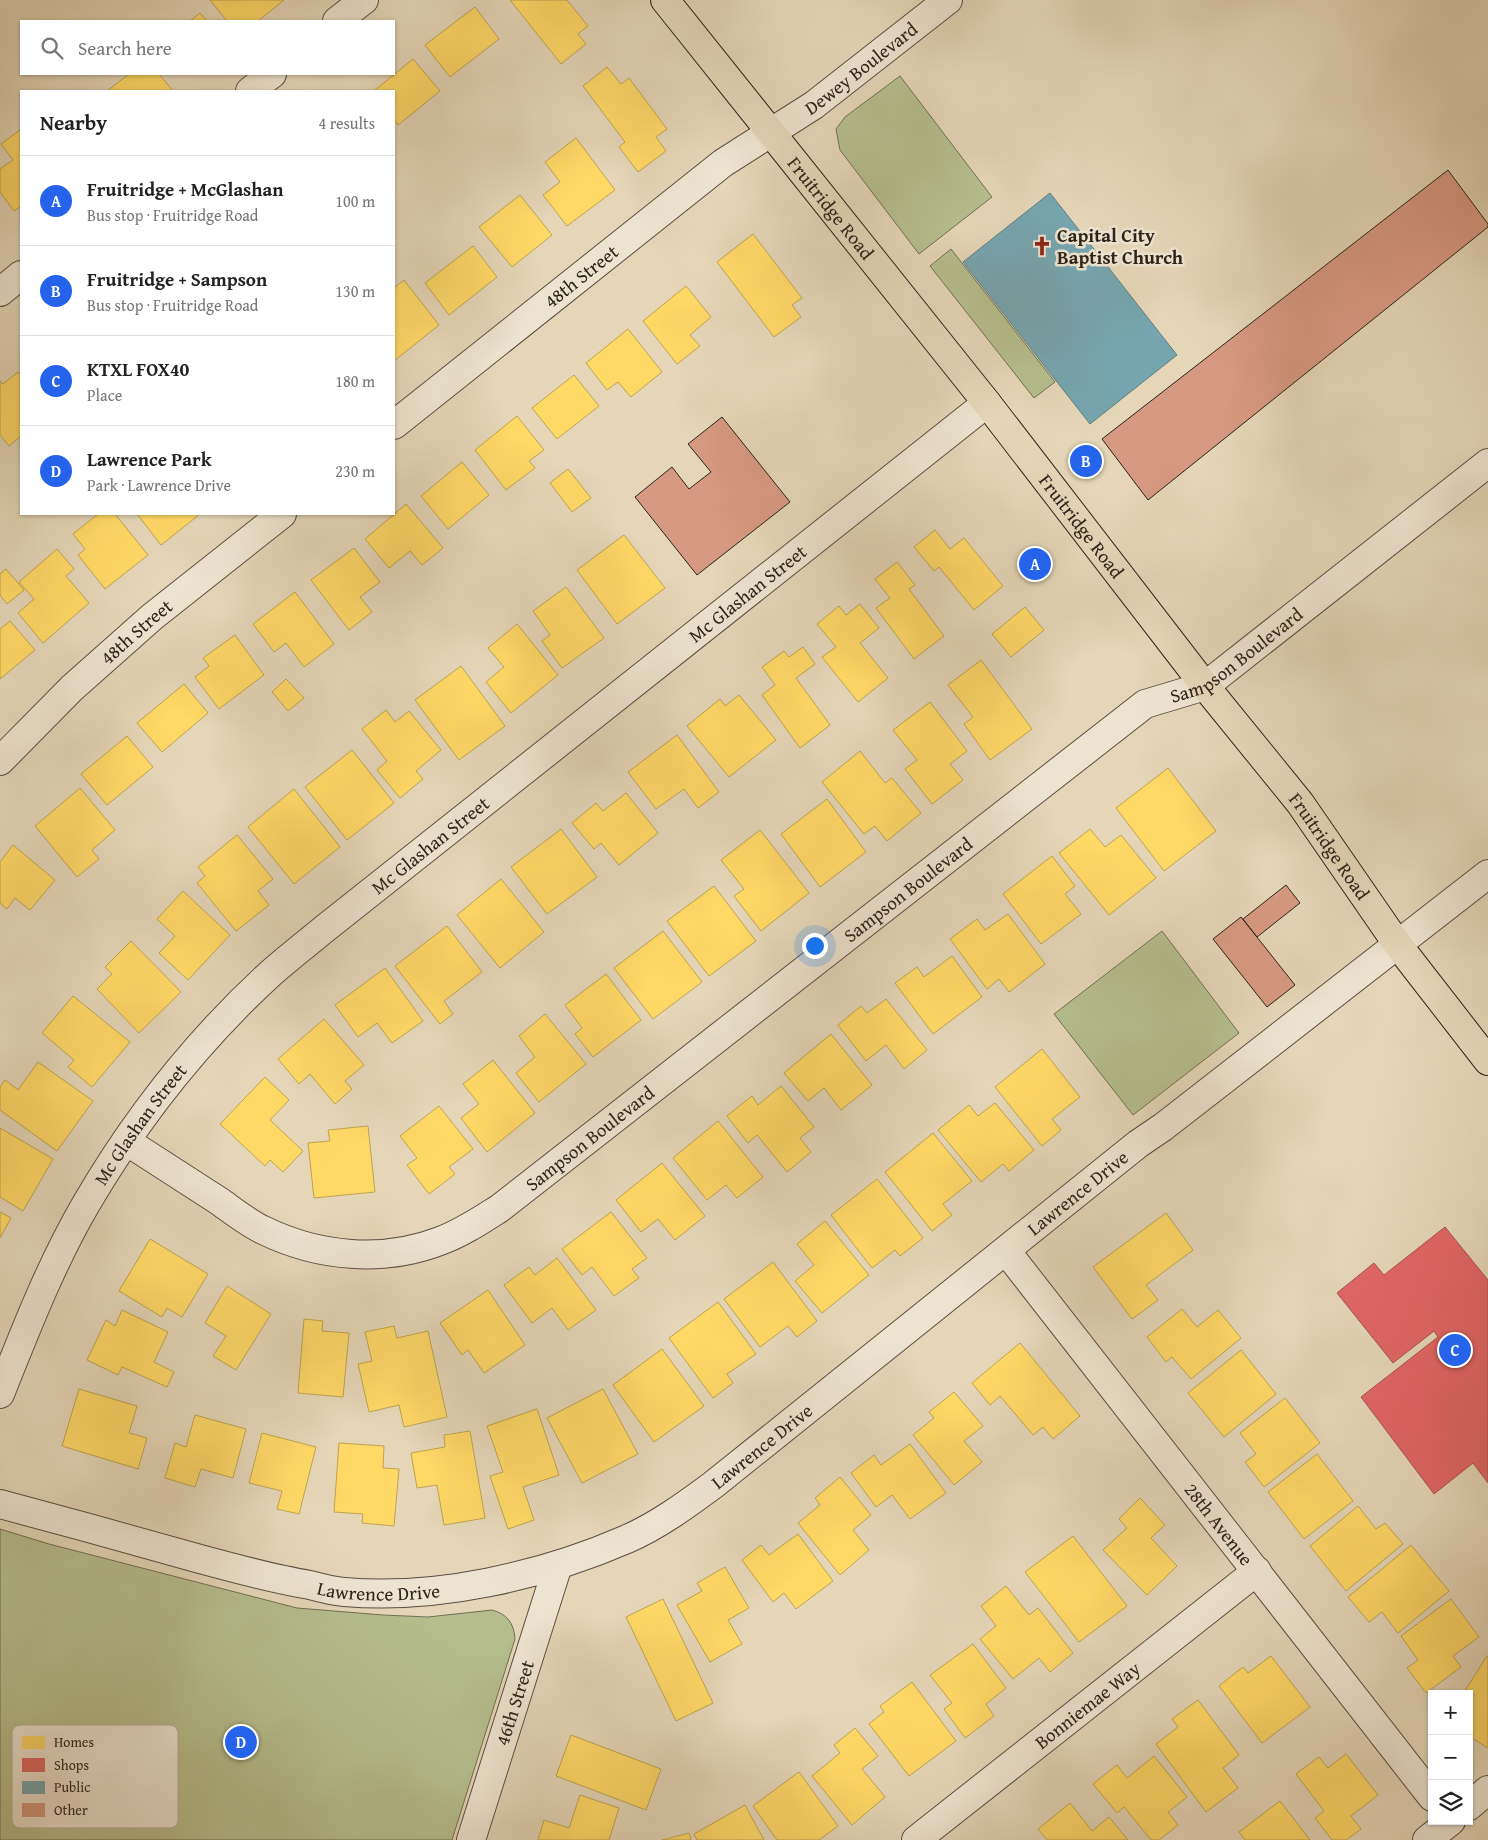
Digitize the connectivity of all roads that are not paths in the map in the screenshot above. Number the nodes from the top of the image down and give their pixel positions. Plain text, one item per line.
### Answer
1 (364, 0) edge
2 (665, 0) edge
3 (948, 0) edge
4 (338, 20) edge
5 (271, 75) edge
6 (251, 90) edge
7 (771, 133) junction
8 (20, 276) edge
9 (0, 292) edge
10 (987, 403) junction
11 (395, 424) edge
12 (1488, 463) edge
13 (281, 515) edge
14 (1205, 686) junction
15 (0, 761) edge
16 (1488, 874) edge
17 (1398, 945) junction
18 (1488, 1060) edge
19 (126, 1141) junction
20 (1007, 1252) junction
21 (0, 1394) edge
22 (0, 1504) edge
23 (558, 1565) junction
24 (1257, 1571) junction
25 (1488, 1790) edge
26 (1428, 1792) edge
27 (1473, 1803) edge
28 (1446, 1825) edge
29 (1454, 1825) edge
30 (471, 1840) edge
31 (916, 1840) edge
32 (1427, 1840) edge
33 (1466, 1840) edge

1 - 4 street
2 - 7 main road, Fruitridge Road
3 - 7 street, Dewey Boulevard
5 - 6 street
7 - 10 main road, Fruitridge Road
7 - 11 street, 48th Street
8 - 9 street
10 - 14 main road, Fruitridge Road
10 - 19 street, Mc Glashan Street
12 - 14 street, Sampson Boulevard
13 - 15 street, 48th Street
14 - 17 main road, Fruitridge Road
14 - 19 street, Sampson Boulevard
16 - 17 street, Lawrence Drive
17 - 18 main road, Fruitridge Road
17 - 20 street, Lawrence Drive
19 - 21 street, Mc Glashan Street
20 - 23 street, Lawrence Drive
20 - 24 street, 28th Avenue
22 - 23 street, Lawrence Drive
23 - 30 street, 46th Street
24 - 26 street, 28th Avenue
24 - 31 street, Bonniemae Way
25 - 27 street
28 - 32 street
29 - 33 street

